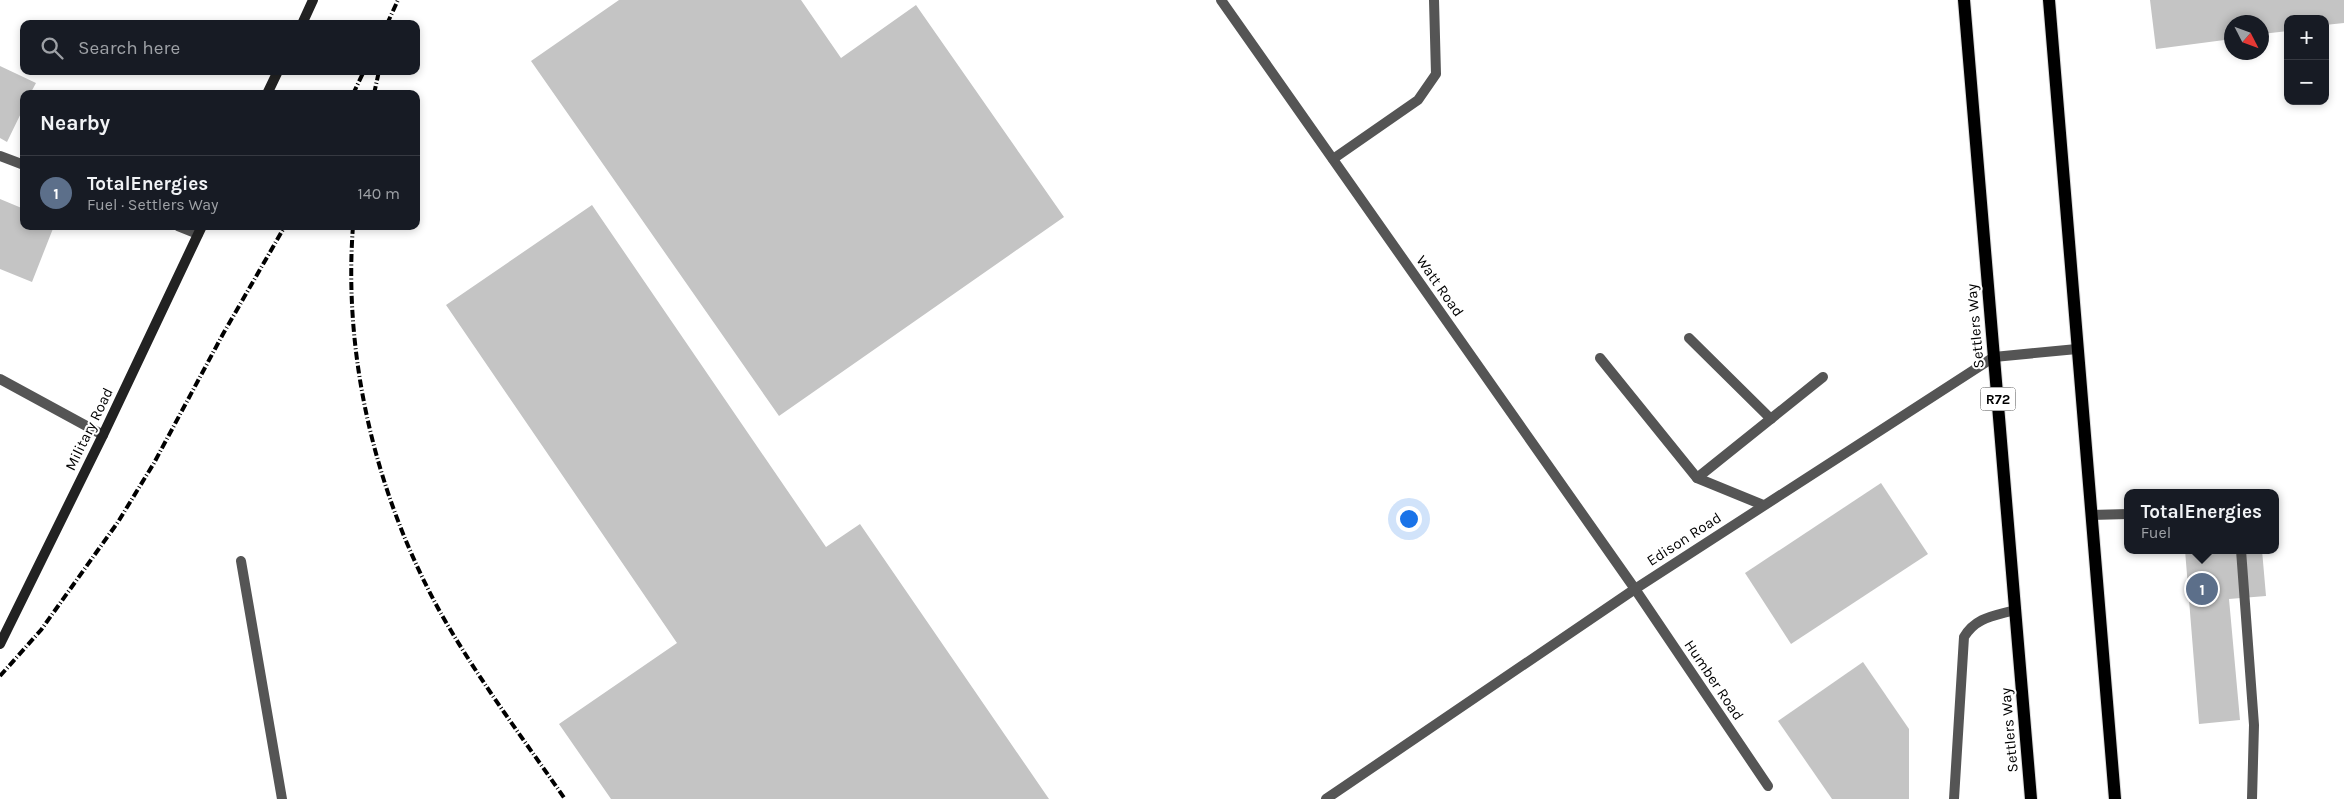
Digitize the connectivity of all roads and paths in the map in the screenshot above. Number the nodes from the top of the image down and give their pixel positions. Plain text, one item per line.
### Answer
1 (314, 0) edge
2 (1221, 0) edge
3 (1434, 0) edge
4 (1964, 0) edge
5 (2050, 0) edge
6 (304, 20) edge
7 (276, 75) edge
8 (269, 90) edge
9 (0, 156) edge
10 (1333, 159) junction
11 (20, 164) edge
12 (200, 230) edge
13 (1689, 338) dead end
14 (2077, 349) junction
15 (1994, 357) junction
16 (1600, 358) dead end
17 (1823, 377) dead end
18 (0, 379) edge
19 (1771, 419) junction
20 (103, 435) junction
21 (1697, 478) junction
22 (1764, 505) junction
23 (2124, 514) edge
24 (2091, 515) junction
25 (2241, 554) edge
26 (241, 561) dead end
27 (1634, 589) junction
28 (2015, 610) junction
29 (0, 644) edge
30 (1768, 786) dead end
31 (282, 799) edge
32 (1326, 799) edge
33 (1954, 799) edge
34 (2031, 799) edge
35 (2115, 799) edge
36 (2252, 799) edge

1 - 6 street
2 - 10 street, Watt Road
3 - 10 street
4 - 15 main road, Settlers Way / R72
5 - 14 main road
7 - 8 street
9 - 11 street
10 - 27 street, Watt Road
12 - 20 street, Military Road
13 - 19 street
14 - 15 street, Edison Road
14 - 24 main road
15 - 22 street, Edison Road
15 - 28 main road, Settlers Way / R72
16 - 21 street
17 - 19 street
18 - 20 street
19 - 21 street
20 - 29 street, Military Road
21 - 22 street
22 - 27 street, Edison Road
23 - 24 street
24 - 35 main road
25 - 36 street
26 - 31 street
27 - 30 street, Humber Road
27 - 32 street, Edison Road
28 - 33 street
28 - 34 main road, Settlers Way / R72

